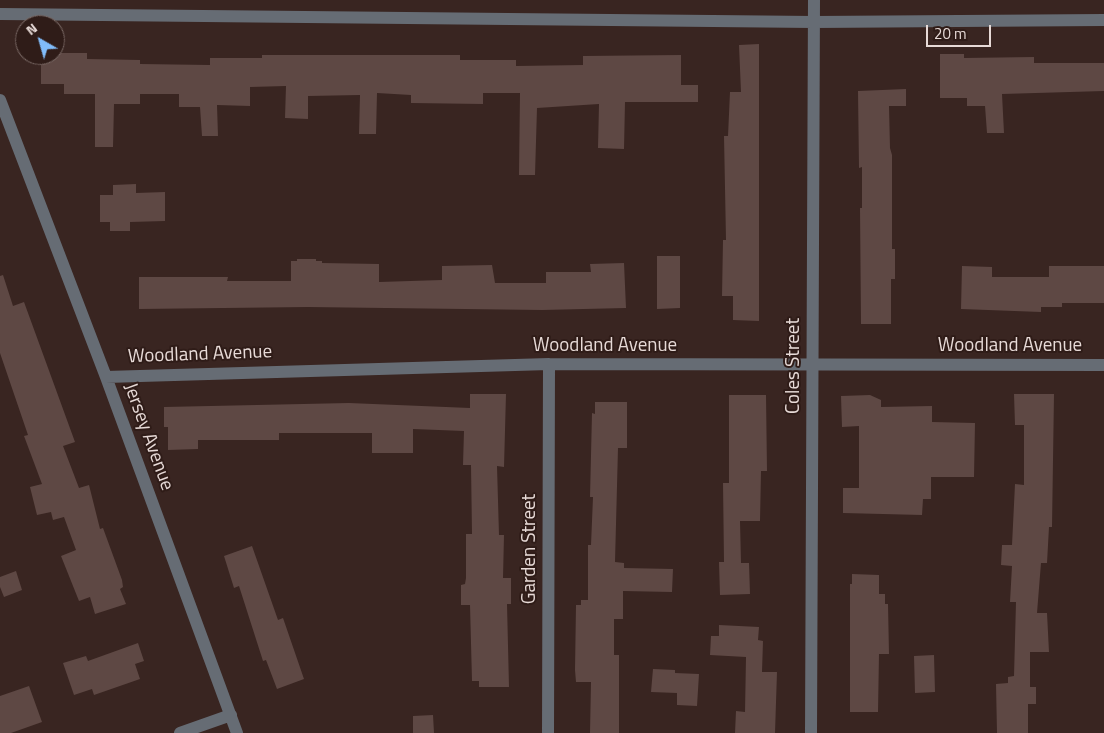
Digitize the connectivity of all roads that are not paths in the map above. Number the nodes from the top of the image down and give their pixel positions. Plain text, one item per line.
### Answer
1 (814, 0) edge
2 (0, 14) edge
3 (1104, 20) edge
4 (814, 22) junction
5 (0, 100) edge
6 (549, 364) junction
7 (1104, 365) edge
8 (812, 366) junction
9 (106, 377) junction
10 (231, 715) junction
11 (180, 733) edge
12 (237, 733) edge
13 (548, 733) edge
14 (812, 733) edge

1 - 4 street, Coles Street
2 - 4 street
3 - 4 street
4 - 8 street, Coles Street
5 - 9 street, Jersey Avenue
6 - 8 street, Woodland Avenue
6 - 9 street, Woodland Avenue
6 - 13 street, Garden Street
7 - 8 street, Woodland Avenue
8 - 14 street, Coles Street
9 - 10 street, Jersey Avenue
10 - 11 street
10 - 12 street, Jersey Avenue

